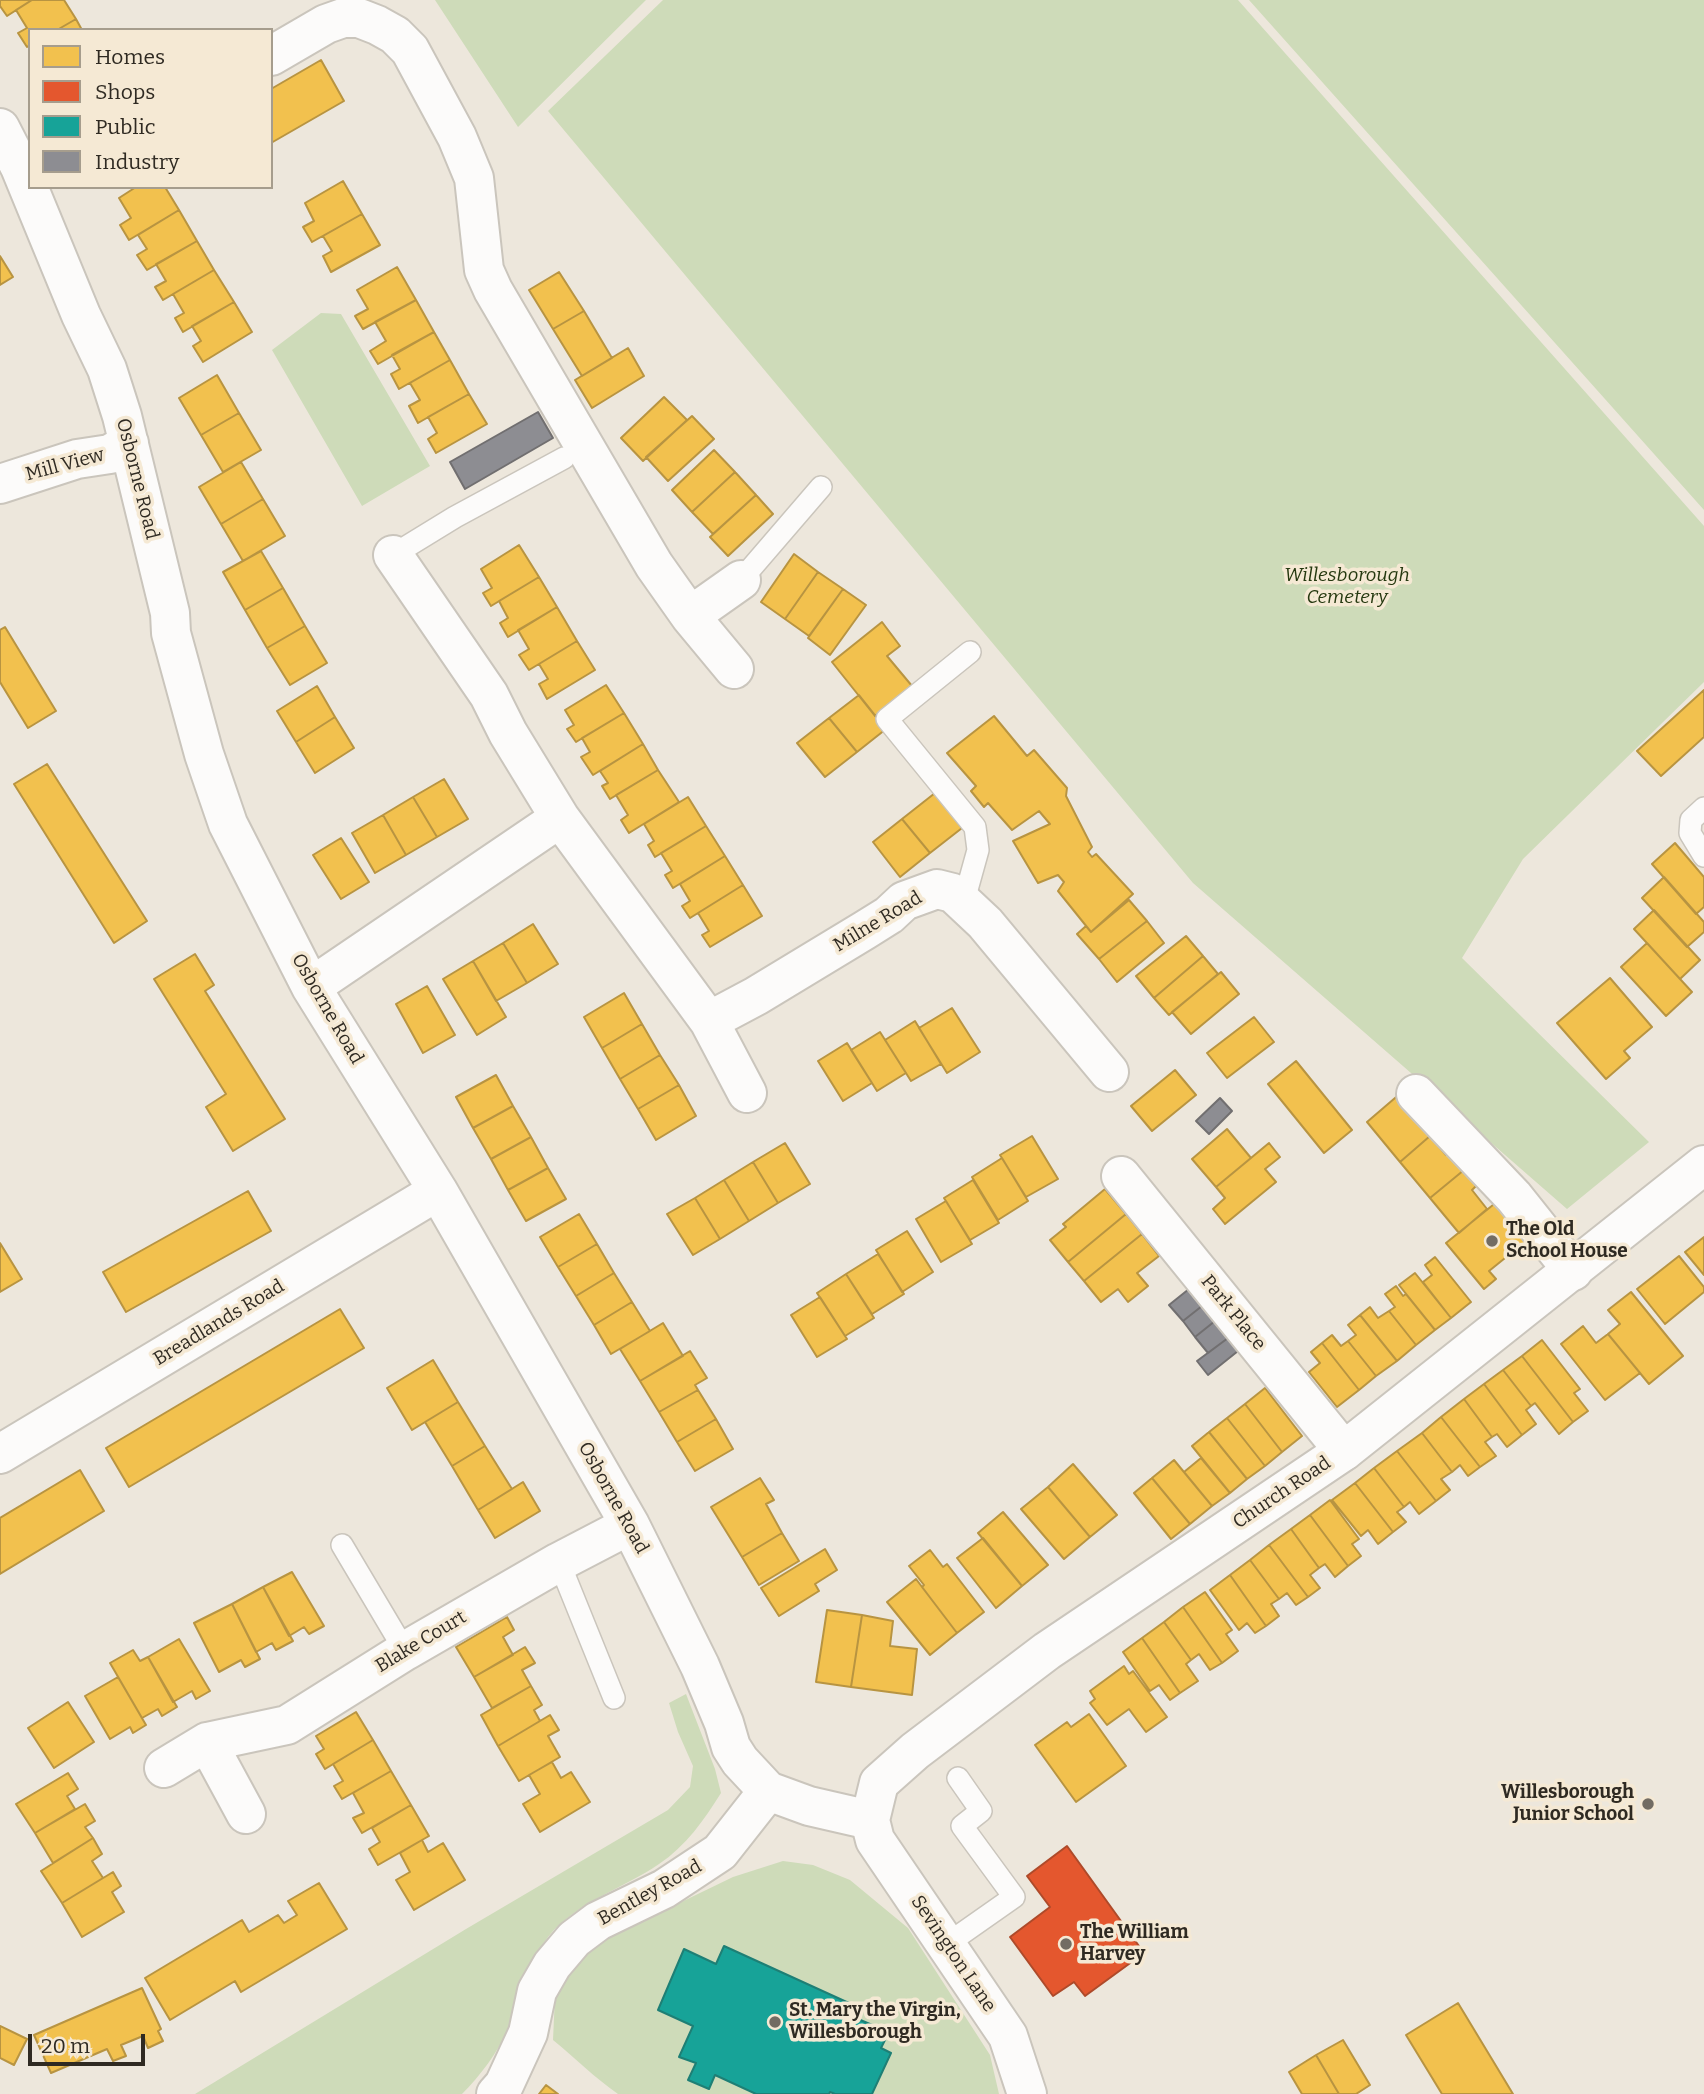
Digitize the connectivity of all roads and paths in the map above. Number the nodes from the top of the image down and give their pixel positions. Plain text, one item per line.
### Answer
1 (273, 55) edge
2 (0, 128) edge
3 (25, 168) edge
4 (33, 189) edge
5 (129, 443) junction
6 (564, 458) dead end
7 (0, 484) edge
8 (821, 487) dead end
9 (393, 555) joint
10 (741, 580) joint
11 (690, 616) junction
12 (970, 652) dead end
13 (734, 669) dead end
14 (1704, 808) edge
15 (560, 818) junction
16 (1704, 856) edge
17 (963, 904) junction
18 (311, 987) junction
19 (709, 1021) junction
20 (1109, 1072) dead end
21 (747, 1093) dead end
22 (1416, 1094) dead end
23 (1704, 1165) edge
24 (1121, 1176) dead end
25 (438, 1191) junction
26 (1573, 1271) junction
27 (1344, 1451) junction
28 (0, 1454) edge
29 (630, 1525) junction
30 (342, 1545) dead end
31 (559, 1562) junction
32 (405, 1651) junction
33 (614, 1698) dead end
34 (207, 1742) junction
35 (164, 1768) dead end
36 (958, 1778) dead end
37 (768, 1791) junction
38 (246, 1814) dead end
39 (870, 1820) junction
40 (947, 1944) junction
41 (496, 2094) edge
42 (1027, 2094) edge

1 - 11 street
2 - 3 street, Osborne Road
4 - 5 street, Osborne Road
5 - 7 street, Mill View
5 - 18 street, Osborne Road
6 - 9 lane
8 - 10 lane
9 - 15 street
10 - 11 street
11 - 13 street
12 - 17 lane
14 - 16 lane
15 - 18 street
15 - 19 street
17 - 19 street, Milne Road
17 - 20 street, Milne Road
18 - 25 street, Osborne Road
19 - 21 street
22 - 26 street
23 - 26 street, Church Road
24 - 27 street, Park Place
25 - 28 street, Breadlands Road
25 - 29 street, Osborne Road
26 - 27 street, Church Road
27 - 39 street, Church Road
29 - 31 street, Blake Court
29 - 37 street, Osborne Road
30 - 32 lane
31 - 32 street, Blake Court
31 - 33 lane
32 - 34 street, Blake Court
34 - 35 street, Blake Court
34 - 38 street
36 - 40 lane
37 - 39 street
37 - 41 street, Bentley Road
39 - 40 street, Sevington Lane
40 - 42 street, Sevington Lane

